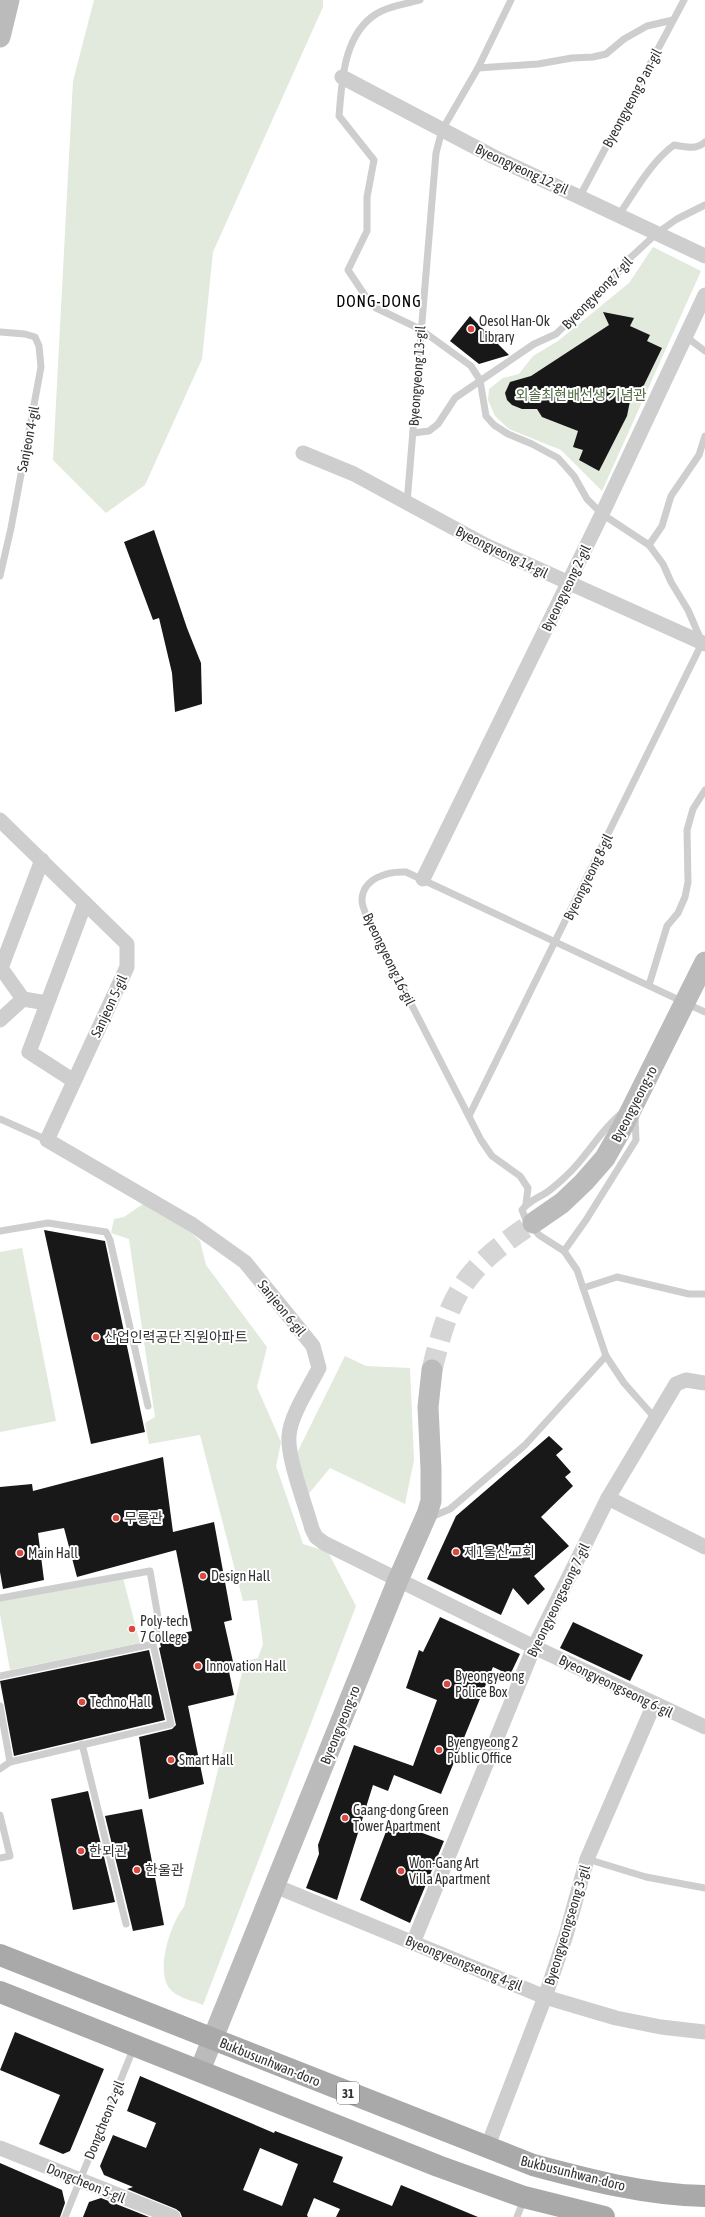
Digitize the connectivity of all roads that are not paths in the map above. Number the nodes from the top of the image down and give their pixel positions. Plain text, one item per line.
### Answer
1 (9, 0) edge
2 (420, 0) edge
3 (511, 0) edge
4 (684, 0) edge
5 (673, 20) junction
6 (0, 37) edge
7 (478, 68) junction
8 (342, 77) junction
9 (442, 130) junction
10 (705, 142) edge
11 (580, 196) junction
12 (705, 205) edge
13 (619, 215) junction
14 (657, 233) junction
15 (705, 256) edge
16 (705, 295) edge
17 (420, 329) junction
18 (0, 332) edge
19 (685, 336) junction
20 (705, 351) edge
21 (480, 380) junction
22 (413, 433) junction
23 (705, 436) edge
24 (303, 453) dead end
25 (407, 503) junction
26 (602, 514) junction
27 (649, 545) junction
28 (0, 576) edge
29 (568, 583) junction
30 (704, 641) edge
31 (705, 790) edge
32 (0, 820) edge
33 (42, 860) junction
34 (423, 879) junction
35 (85, 903) junction
36 (556, 942) junction
37 (705, 962) edge
38 (648, 985) junction
39 (23, 999) junction
40 (685, 1002) junction
41 (47, 1003) junction
42 (705, 1012) edge
43 (0, 1020) edge
44 (74, 1081) junction
45 (634, 1104) junction
46 (468, 1116) junction
47 (0, 1119) edge
48 (47, 1140) junction
49 (530, 1214) junction
50 (0, 1231) edge
51 (564, 1251) junction
52 (583, 1288) junction
53 (705, 1294) edge
54 (606, 1356) junction
55 (432, 1370) tunnel mouth
56 (705, 1383) edge
57 (148, 1406) dead end
58 (655, 1418) junction
59 (608, 1498) junction
60 (427, 1514) junction
61 (705, 1547) edge
62 (398, 1580) junction
63 (0, 1598) edge
64 (153, 1644) junction
65 (534, 1647) junction
66 (0, 1676) edge
67 (654, 1704) junction
68 (0, 1706) edge
69 (705, 1727) edge
70 (82, 1744) junction
71 (10, 1762) junction
72 (0, 1769) edge
73 (0, 1816) edge
74 (0, 1858) edge
75 (587, 1859) junction
76 (275, 1886) junction
77 (705, 1888) edge
78 (126, 1924) dead end
79 (413, 1943) junction
80 (0, 1955) edge
81 (0, 1992) edge
82 (545, 1997) junction
83 (705, 2032) edge
84 (213, 2039) junction
85 (135, 2044) junction
86 (200, 2070) junction
87 (0, 2148) edge
88 (487, 2148) junction
89 (80, 2180) junction
90 (705, 2196) edge
91 (521, 2207) edge
92 (65, 2217) edge
93 (173, 2217) edge
94 (604, 2217) edge

1 - 6 street
2 - 8 lane
3 - 7 lane
4 - 5 lane, Byeongyeong 9 an-gil
5 - 7 lane
5 - 11 lane, Byeongyeong 9 an-gil
7 - 9 lane
8 - 9 street, Byeongyeong 12-gil
8 - 17 lane
9 - 11 street, Byeongyeong 12-gil
9 - 17 lane, Byeongyeong 13-gil
10 - 13 lane
11 - 13 street, Byeongyeong 12-gil
12 - 14 lane, Byeongyeong 7-gil
13 - 14 street, Byeongyeong 12-gil
14 - 15 street, Byeongyeong 12-gil
14 - 21 lane, Byeongyeong 7-gil
16 - 19 street, Byeongyeong 2-gil
17 - 21 lane
17 - 22 lane, Byeongyeong 13-gil
18 - 28 lane, Sanjeon 4-gil
19 - 20 lane
19 - 26 street, Byeongyeong 2-gil
21 - 22 lane, Byeongyeong 7-gil
21 - 26 lane
22 - 25 lane, Byeongyeong 13-gil
23 - 27 lane
24 - 25 street, Byeongyeong 14-gil
25 - 29 street, Byeongyeong 14-gil
26 - 27 lane
26 - 29 street, Byeongyeong 2-gil
27 - 30 lane
29 - 30 street, Byeongyeong 14-gil
29 - 34 street, Byeongyeong 2-gil
30 - 36 lane, Byeongyeong 8-gil
31 - 38 lane
32 - 33 street, Sanjeon 5-gil
33 - 35 street, Sanjeon 5-gil
33 - 39 street
34 - 36 lane, Byeongyeong 16-gil
34 - 46 lane, Byeongyeong 16-gil
35 - 41 street
35 - 44 street, Sanjeon 5-gil
36 - 38 lane, Byeongyeong 16-gil
36 - 46 lane, Byeongyeong 8-gil
37 - 40 street, Byeongyeong-ro
38 - 40 lane, Byeongyeong 16-gil
39 - 41 street
39 - 43 street
40 - 42 lane, Byeongyeong 16-gil
40 - 45 street, Byeongyeong-ro
41 - 44 street
44 - 48 street, Sanjeon 5-gil
45 - 49 street, Byeongyeong-ro
45 - 51 lane
46 - 49 lane, Byeongyeong 16-gil
47 - 48 lane, Sanjeon 6-gil
48 - 62 street, Sanjeon 6-gil
49 - 51 lane, Byeongyeong 16-gil
50 - 57 lane
51 - 52 lane
52 - 53 lane
52 - 54 lane
54 - 58 lane
54 - 60 lane
55 - 60 street, Byeongyeong-ro
56 - 58 street, Byeongyeongseong 7-gil
58 - 59 street, Byeongyeongseong 7-gil
59 - 61 street
59 - 65 street, Byeongyeongseong 7-gil
60 - 62 street, Byeongyeong-ro
62 - 65 street, Byeongyeongseong 6-gil
62 - 76 street, Byeongyeong-ro
63 - 64 lane
64 - 66 lane
64 - 70 lane
65 - 67 street, Byeongyeongseong 6-gil
65 - 79 street, Byeongyeongseong 7-gil
67 - 69 street, Byeongyeongseong 6-gil
67 - 75 street, Byeongyeongseong 3-gil
68 - 71 lane
70 - 71 lane
70 - 78 lane
71 - 72 lane
73 - 74 lane
75 - 77 lane
75 - 82 street, Byeongyeongseong 3-gil
76 - 79 street, Byeongyeongseong 4-gil
76 - 84 street, Byeongyeong-ro
79 - 82 street, Byeongyeongseong 4-gil
80 - 84 main road, Bukbusunhwan-doro / 31
81 - 85 main road, 31
82 - 83 street, Byeongyeongseong 4-gil
82 - 88 street, Byeongyeongseong 3-gil
84 - 86 street, Byeongyeong-ro
84 - 88 main road, Bukbusunhwan-doro / 31
85 - 86 main road, 31
85 - 89 lane, Dongcheon 2-gil
86 - 91 main road, 31
87 - 89 street, Dongcheon 5-gil
88 - 90 main road, Bukbusunhwan-doro / 31
89 - 92 lane, Dongcheon 2-gil
89 - 93 street, Dongcheon 5-gil
91 - 94 main road, 31

